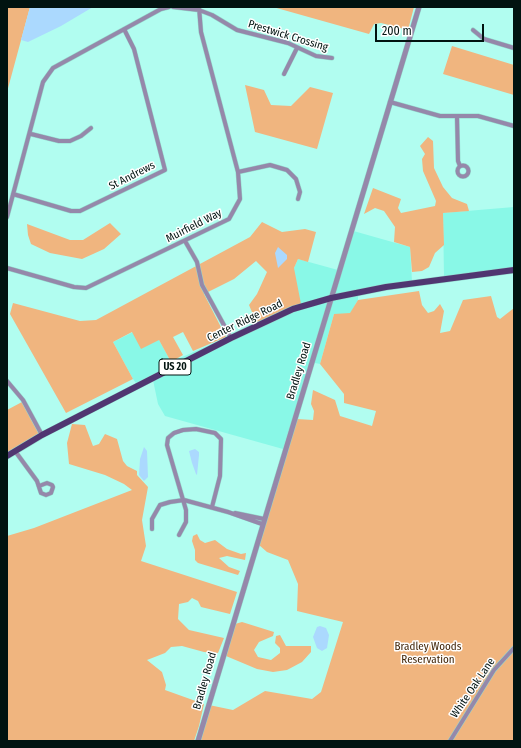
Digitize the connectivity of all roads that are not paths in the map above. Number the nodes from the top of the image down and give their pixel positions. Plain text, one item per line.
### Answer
1 (169, 7) edge
2 (173, 7) edge
3 (419, 7) edge
4 (199, 8) edge
5 (124, 28) junction
6 (473, 30) dead end
7 (297, 48) junction
8 (514, 48) edge
9 (332, 58) dead end
10 (284, 74) dead end
11 (390, 102) junction
12 (457, 116) junction
13 (514, 126) edge
14 (92, 128) dead end
15 (31, 134) junction
16 (460, 166) dead end
17 (238, 172) junction
18 (13, 194) junction
19 (298, 199) dead end
20 (7, 217) edge
21 (185, 241) junction
22 (7, 268) edge
23 (514, 270) edge
24 (331, 298) junction
25 (231, 338) junction
26 (7, 381) edge
27 (42, 435) junction
28 (15, 451) junction
29 (7, 456) edge
30 (39, 486) dead end
31 (184, 500) junction
32 (212, 507) junction
33 (263, 521) junction
34 (152, 530) dead end
35 (179, 535) dead end
36 (514, 648) edge
37 (198, 741) edge
38 (450, 741) edge

1 - 5 street
2 - 4 street, Prestwick Crossing
3 - 11 street, Bradley Road
4 - 7 street, Prestwick Crossing
4 - 17 street, Muirfield Way
5 - 15 street
5 - 18 street, St Andrews
6 - 8 street
7 - 9 street, Prestwick Crossing
7 - 10 street
11 - 12 street
11 - 24 street, Bradley Road
12 - 13 street
12 - 16 street
14 - 15 street
15 - 18 street
17 - 19 street
17 - 21 street, Muirfield Way
18 - 20 street
21 - 22 street, Muirfield Way
21 - 25 street
23 - 24 main road, Center Ridge Road / US 20
24 - 25 main road, Center Ridge Road / US 20
24 - 33 street, Bradley Road
25 - 27 main road, Center Ridge Road / US 20
26 - 27 street
27 - 28 main road, Center Ridge Road / US 20
28 - 29 main road, Center Ridge Road / US 20
28 - 30 street
31 - 32 street
31 - 32 street
31 - 34 street
31 - 35 street
32 - 33 street
33 - 37 street, Bradley Road
36 - 38 street, White Oak Lane

